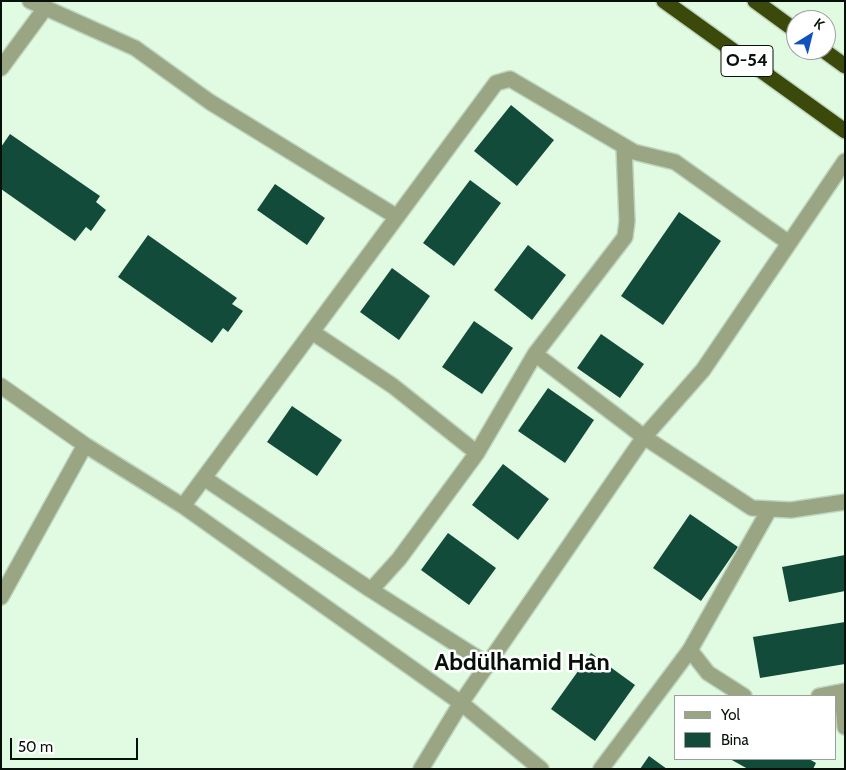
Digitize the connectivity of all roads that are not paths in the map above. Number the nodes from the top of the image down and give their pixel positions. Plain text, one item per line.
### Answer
1 (30, 1) edge
2 (664, 1) edge
3 (755, 1) edge
4 (46, 7) junction
5 (786, 24) edge
6 (1, 68) edge
7 (845, 131) edge
8 (624, 147) junction
9 (845, 161) edge
10 (396, 217) junction
11 (789, 243) junction
12 (312, 332) junction
13 (535, 354) junction
14 (1, 386) edge
15 (644, 437) junction
16 (85, 445) junction
17 (477, 453) junction
18 (204, 478) junction
19 (845, 502) edge
20 (183, 506) junction
21 (769, 510) junction
22 (370, 590) junction
23 (1, 597) edge
24 (690, 650) junction
25 (489, 665) junction
26 (843, 692) edge
27 (742, 695) edge
28 (825, 695) edge
29 (461, 704) junction
30 (845, 727) edge
31 (421, 769) edge
32 (541, 769) edge
33 (601, 769) edge

1 - 4 street
2 - 7 highway, O-54
3 - 5 highway, O-54
4 - 6 street
4 - 10 street
8 - 10 street
8 - 11 street
8 - 13 street
9 - 11 street
10 - 12 street
11 - 15 street
12 - 17 street
12 - 18 street
13 - 15 street
13 - 17 street
14 - 16 street
15 - 21 street
15 - 25 street
16 - 20 street
16 - 23 street
17 - 22 street
18 - 20 street
18 - 22 street
19 - 21 street
20 - 29 street
21 - 24 street
22 - 25 street
24 - 27 street
24 - 33 street
25 - 29 street
26 - 28 street
26 - 30 street
29 - 31 street
29 - 32 street

